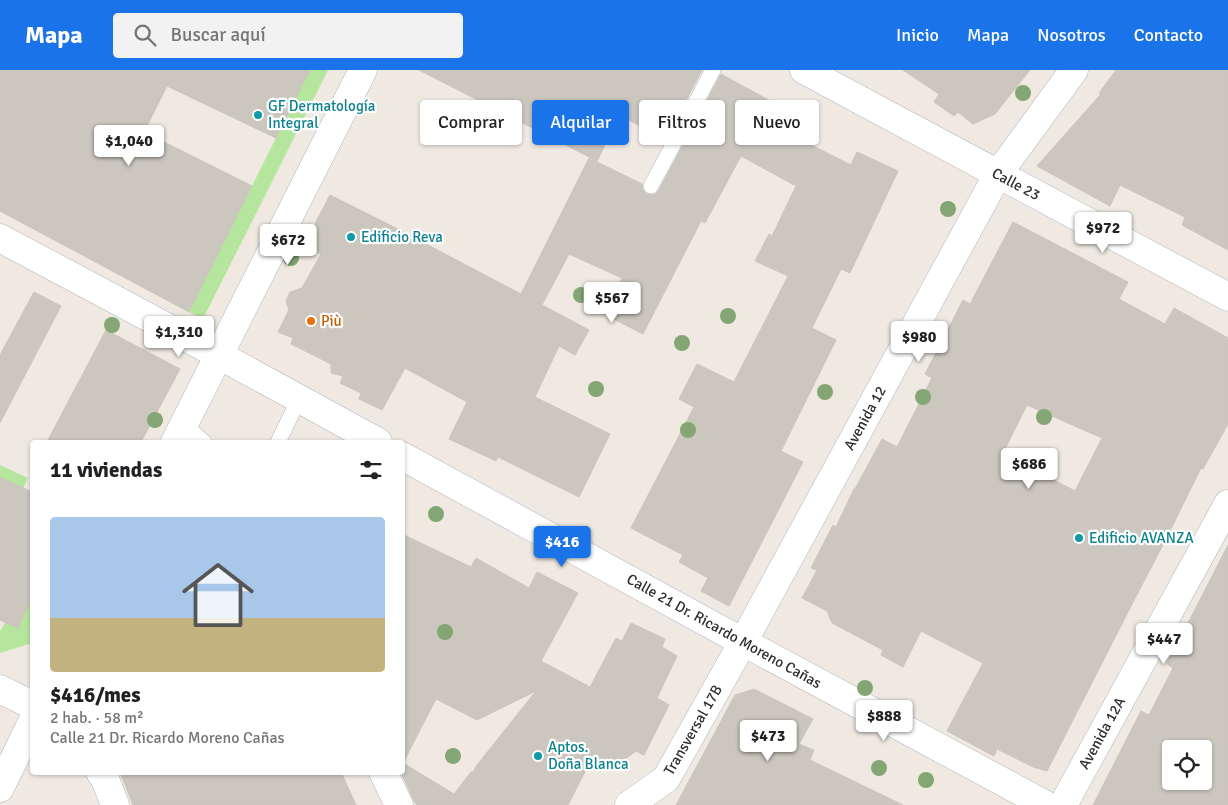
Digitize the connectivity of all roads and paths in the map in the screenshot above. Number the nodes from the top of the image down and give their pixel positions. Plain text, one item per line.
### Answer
1 (363, 70) edge
2 (713, 70) edge
3 (804, 70) edge
4 (1074, 70) edge
5 (998, 174) junction
6 (651, 186) dead end
7 (0, 238) edge
8 (1228, 297) edge
9 (219, 355) junction
10 (299, 399) junction
11 (180, 433) edge
12 (199, 440) edge
13 (279, 440) edge
14 (374, 440) edge
15 (405, 458) edge
16 (1228, 504) edge
17 (743, 642) junction
18 (0, 689) edge
19 (30, 704) edge
20 (30, 726) edge
21 (102, 775) edge
22 (384, 775) edge
23 (0, 788) edge
24 (115, 805) edge
25 (399, 805) edge
26 (629, 805) edge
27 (1046, 805) edge
28 (1063, 805) edge

1 - 9 street
2 - 6 lane
3 - 5 street, Calle 23
4 - 5 street, Avenida 12
5 - 8 street, Calle 23
5 - 17 street, Avenida 12
7 - 9 street
9 - 10 street
9 - 11 street
10 - 13 lane
10 - 14 street
11 - 12 lane
15 - 17 street, Calle 21 Dr. Ricardo Moreno Cañas
16 - 28 street, Avenida 12A
17 - 26 street, Transversal 17B
17 - 27 street, Calle 21 Dr. Ricardo Moreno Cañas
18 - 19 street
20 - 23 street
21 - 24 street
22 - 25 street

